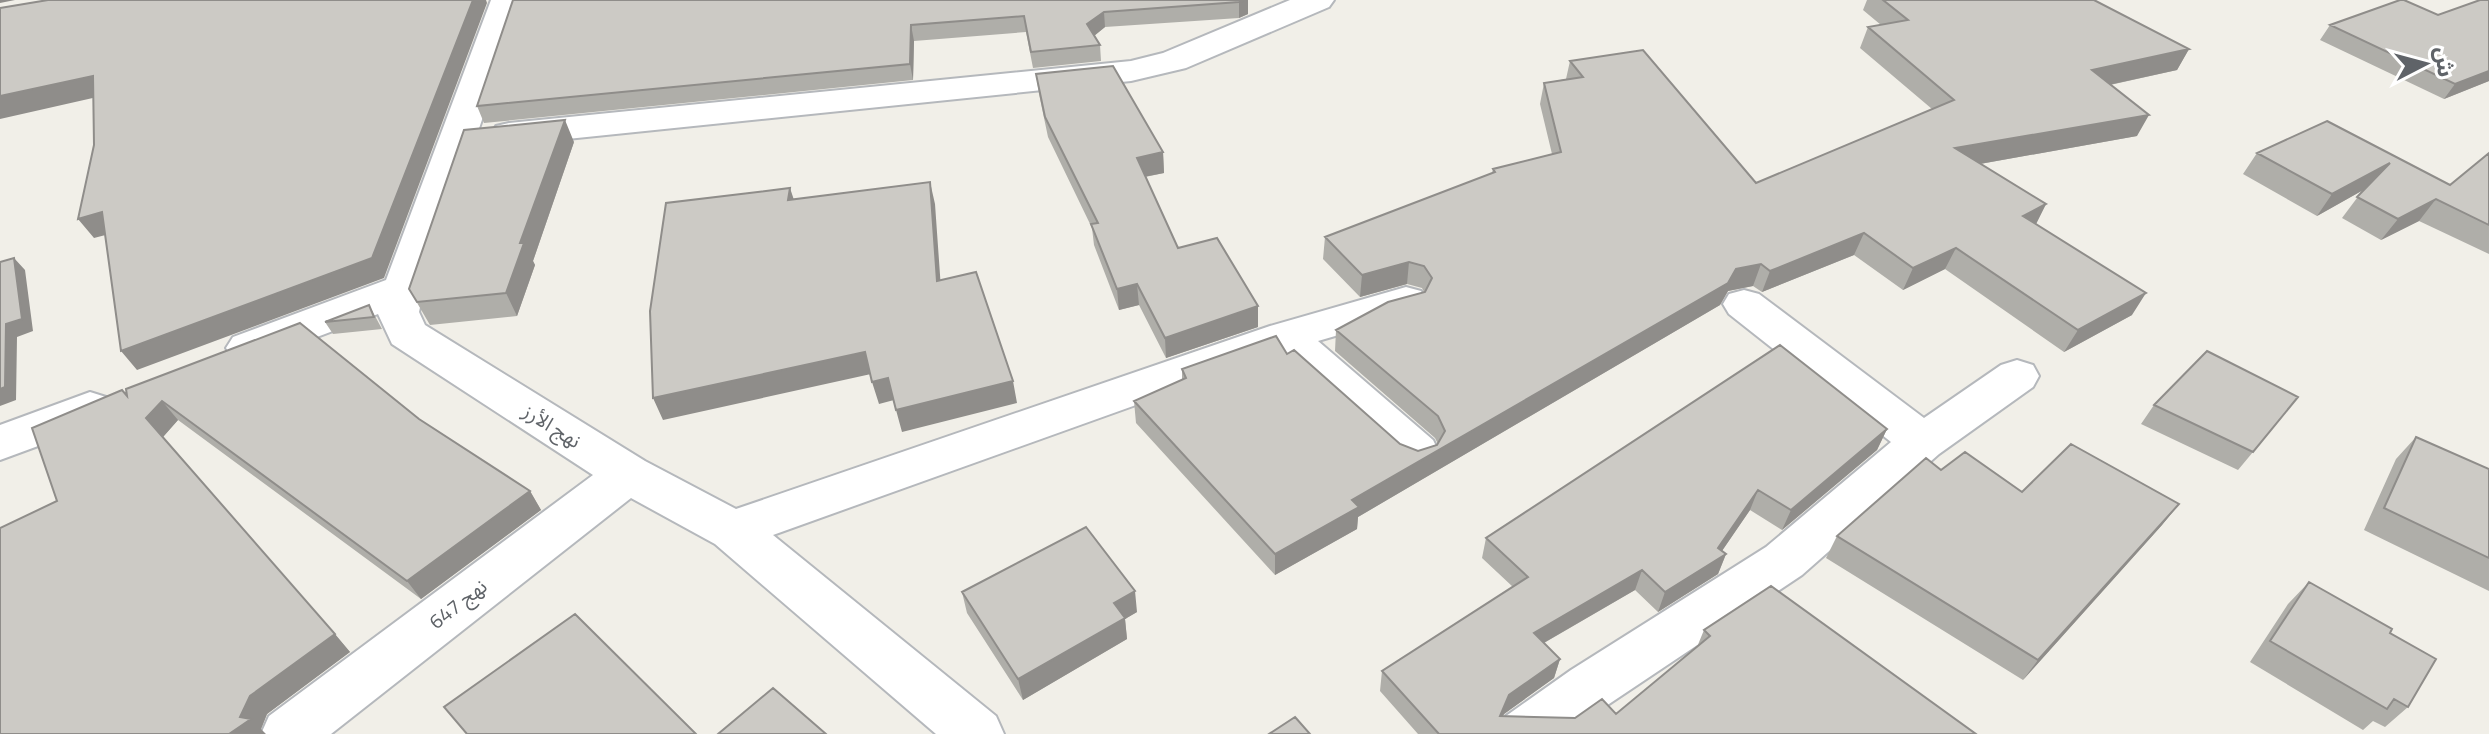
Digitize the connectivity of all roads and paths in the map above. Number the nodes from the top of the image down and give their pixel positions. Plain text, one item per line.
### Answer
1 (507, 0) edge
2 (1318, 0) edge
3 (454, 140) junction
4 (403, 289) junction
5 (1406, 301) edge
6 (1744, 304) dead end
7 (1285, 336) junction
8 (209, 363) edge
9 (2017, 376) dead end
10 (134, 392) edge
11 (1923, 442) junction
12 (0, 443) edge
13 (1416, 452) edge
14 (628, 474) junction
15 (732, 530) junction
16 (289, 734) edge
17 (976, 734) edge
18 (1526, 734) edge

1 - 3 street, نهج الأرز
2 - 3 street
3 - 4 street, نهج الأرز
4 - 8 street
4 - 14 street, نهج الأرز
5 - 7 street
6 - 11 street
7 - 13 street
7 - 15 street
9 - 11 street
10 - 12 street
11 - 18 street
14 - 15 street, نهج الأرز
14 - 16 street, نهج 647
15 - 17 street, نهج الأرز

